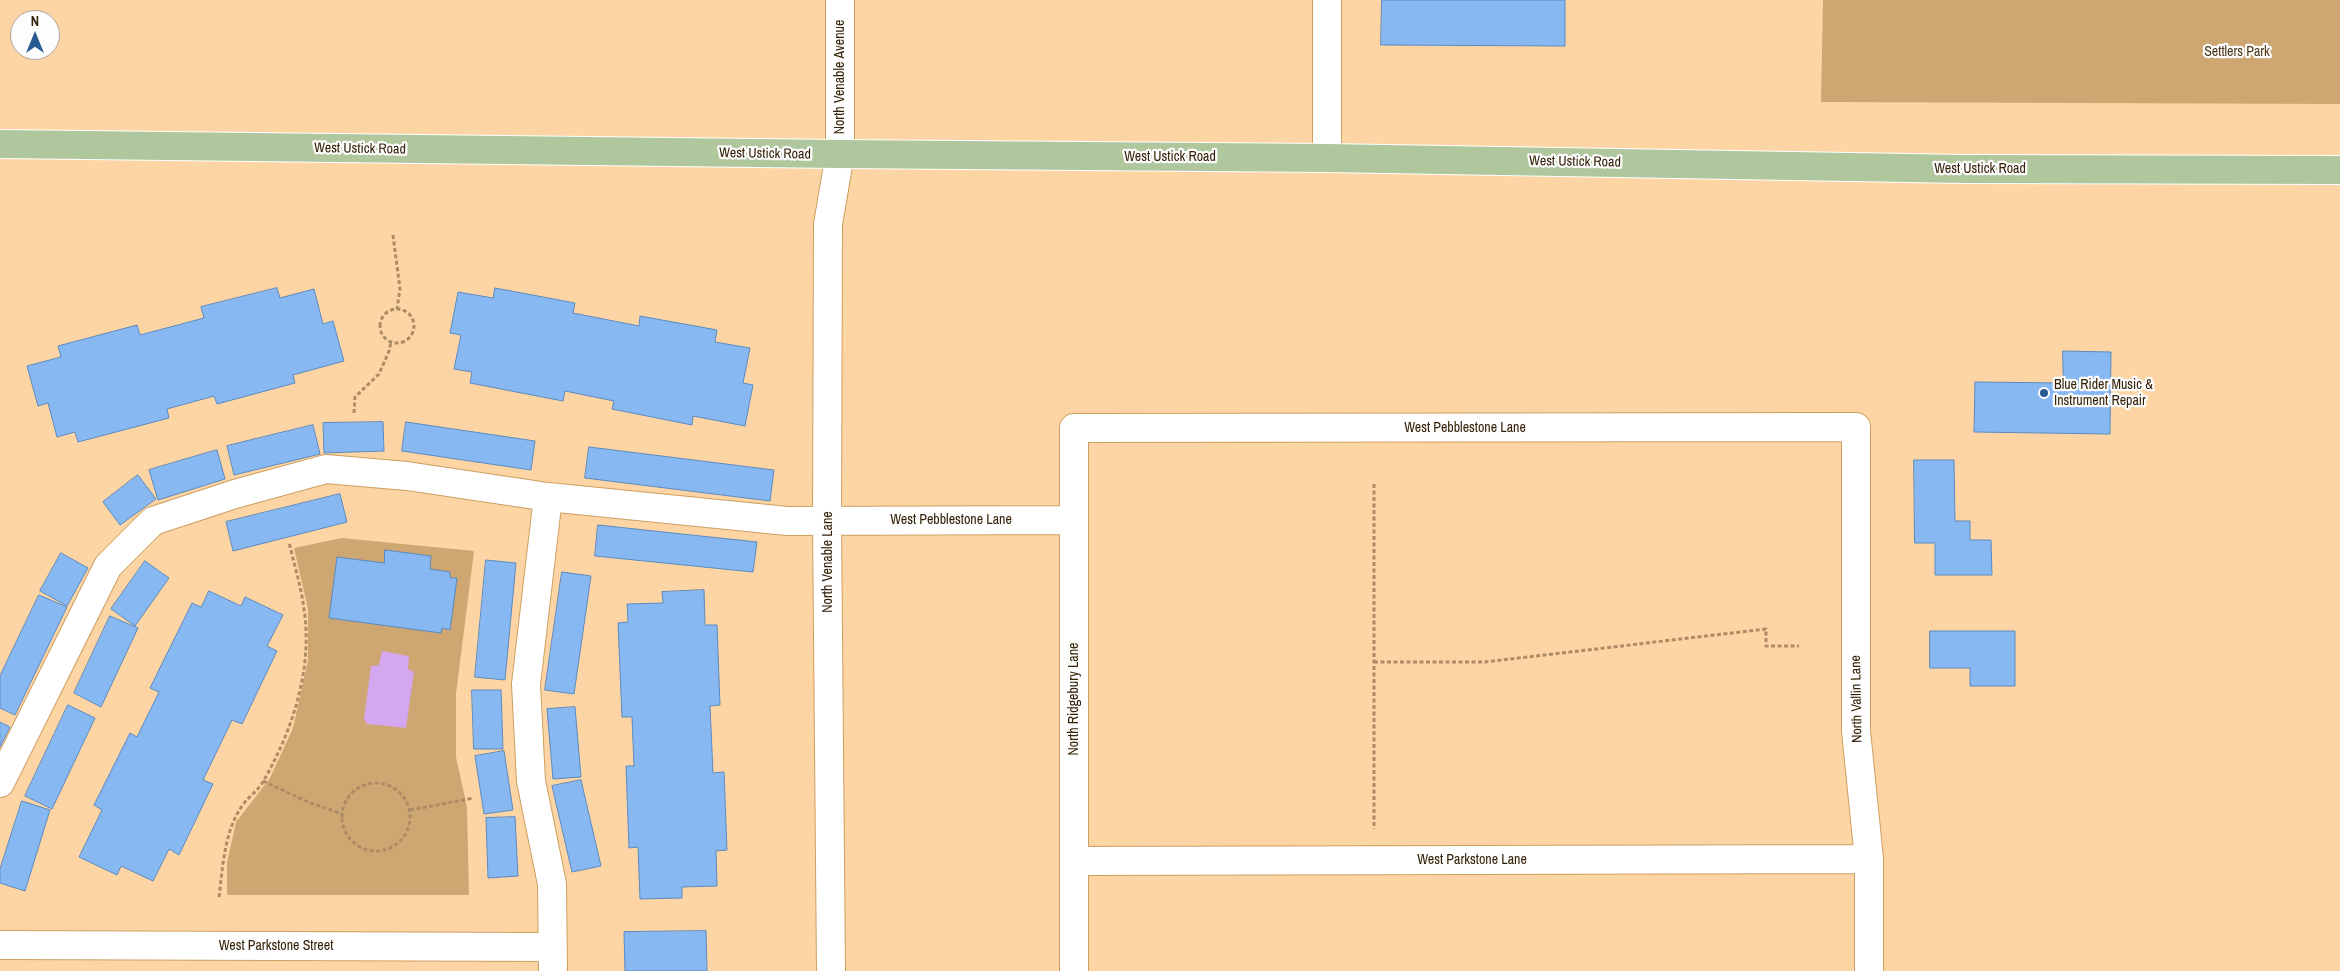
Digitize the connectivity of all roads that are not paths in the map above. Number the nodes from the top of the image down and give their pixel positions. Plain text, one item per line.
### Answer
1 (840, 0) edge
2 (1327, 0) edge
3 (0, 144) edge
4 (840, 154) junction
5 (1327, 158) junction
6 (2340, 170) edge
7 (1856, 427) joint
8 (1074, 428) joint
9 (548, 497) junction
10 (1074, 520) junction
11 (827, 521) junction
12 (0, 783) edge
13 (1869, 859) junction
14 (1074, 861) junction
15 (0, 945) edge
16 (552, 959) edge
17 (831, 971) edge
18 (1074, 971) edge
19 (1869, 971) edge

1 - 4 street, North Venable Avenue
2 - 5 street
3 - 4 main road, West Ustick Road
4 - 5 main road, West Ustick Road
4 - 11 street, North Venable Lane
5 - 6 main road, West Ustick Road
7 - 8 street, West Pebblestone Lane
7 - 13 street, North Vallin Lane
8 - 10 street, North Ridgebury Lane
9 - 11 street, West Pebblestone Lane
9 - 12 street, West Pebblestone Lane
9 - 16 street
10 - 11 street, West Pebblestone Lane
10 - 14 street, North Ridgebury Lane
11 - 17 street, North Venable Lane
13 - 14 street, West Parkstone Lane
13 - 19 street, North Vallin Lane
14 - 18 street, North Ridgebury Lane
15 - 16 street, West Parkstone Street

